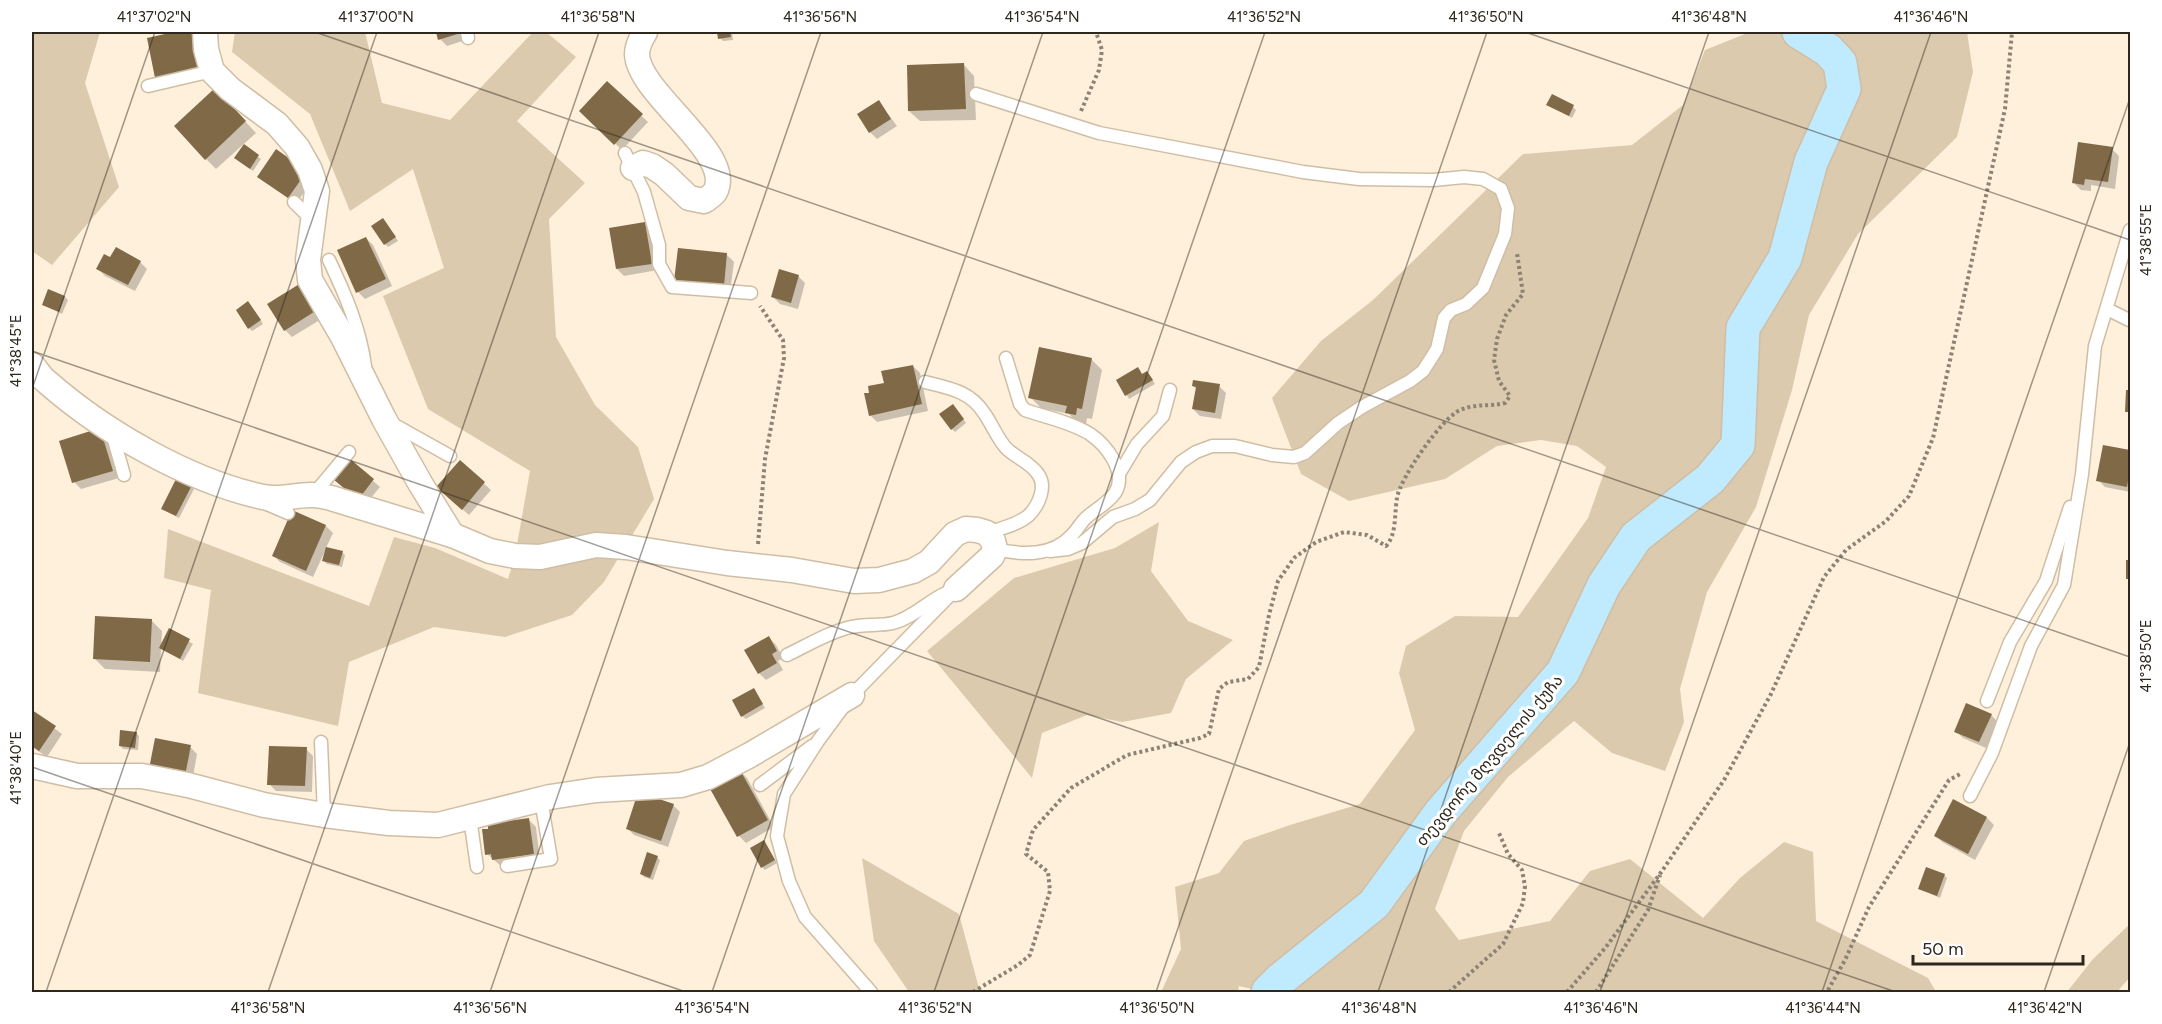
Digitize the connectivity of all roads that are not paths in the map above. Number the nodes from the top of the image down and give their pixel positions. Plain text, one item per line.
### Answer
1 (205, 32) edge
2 (645, 32) edge
3 (1798, 32) edge
4 (212, 71) junction
5 (148, 86) dead end
6 (976, 94) dead end
7 (629, 161) joint
8 (294, 202) dead end
9 (314, 222) junction
10 (2130, 230) edge
11 (329, 260) dead end
12 (751, 293) road end
13 (2107, 309) junction
14 (2129, 320) dead end
15 (1006, 358) dead end
16 (36, 377) edge
17 (925, 382) dead end
18 (368, 388) junction
19 (1170, 390) dead end
20 (384, 419) junction
21 (111, 429) junction
22 (349, 452) dead end
23 (450, 456) dead end
24 (1119, 474) junction
25 (2082, 474) junction
26 (124, 475) dead end
27 (236, 490) junction
28 (313, 495) junction
29 (288, 513) dead end
30 (453, 535) junction
31 (991, 541) junction
32 (1050, 550) junction
33 (956, 589) junction
34 (787, 655) dead end
35 (852, 695) junction
36 (1987, 701) dead end
37 (818, 741) junction
38 (321, 742) dead end
39 (32, 766) edge
40 (760, 784) dead end
41 (1970, 796) dead end
42 (541, 800) junction
43 (324, 815) junction
44 (470, 818) junction
45 (507, 866) dead end
46 (477, 867) dead end
47 (1277, 988) edge
48 (871, 993) edge

1 - 4 street
2 - 7 street
3 - 47 street, თევდორე მღვდელის ქუჩა
4 - 5 lane
4 - 9 street
6 - 32 lane
7 - 12 lane
8 - 9 lane
9 - 18 street
10 - 13 lane
11 - 18 lane
13 - 14 lane
13 - 25 lane
15 - 24 lane
16 - 21 street
17 - 31 lane
18 - 20 street
19 - 24 lane
20 - 23 lane
20 - 30 street
21 - 26 lane
21 - 27 street
22 - 28 lane
24 - 32 lane
25 - 36 lane
25 - 41 lane
27 - 28 street
27 - 29 lane
28 - 30 street
30 - 31 street
31 - 32 lane
31 - 33 street
33 - 34 lane
33 - 35 lane
35 - 37 lane
35 - 42 street
37 - 40 lane
37 - 48 lane
38 - 43 lane
39 - 43 street
42 - 44 street
42 - 45 lane
43 - 44 street
44 - 46 lane

